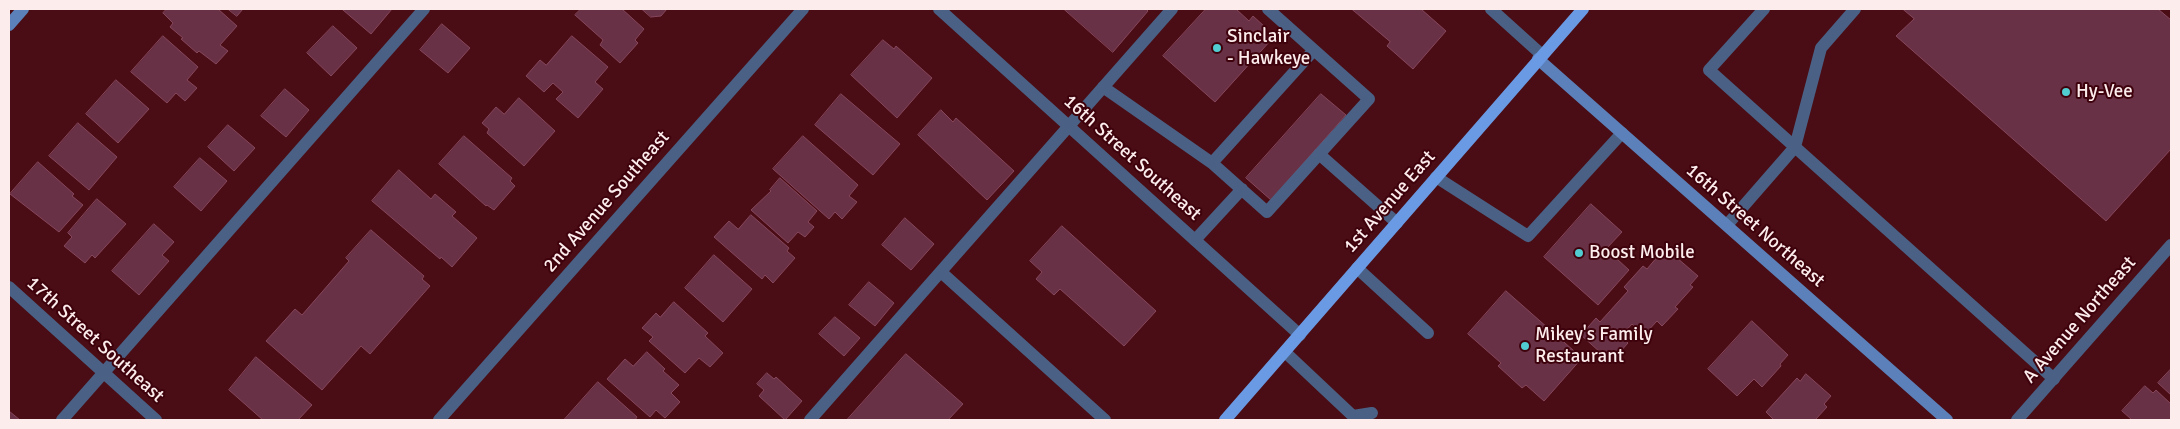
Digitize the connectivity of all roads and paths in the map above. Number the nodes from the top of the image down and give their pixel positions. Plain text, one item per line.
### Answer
1 (23, 9) edge
2 (424, 9) edge
3 (803, 9) edge
4 (939, 9) edge
5 (1172, 9) edge
6 (1268, 9) edge
7 (1491, 9) edge
8 (1583, 9) edge
9 (1764, 9) edge
10 (1855, 9) edge
11 (9, 25) edge
12 (1314, 50) junction
13 (1540, 57) junction
14 (1103, 87) junction
15 (1068, 126) junction
16 (1622, 133) junction
17 (1795, 146) junction
18 (1319, 154) junction
19 (1212, 163) junction
20 (1436, 177) junction
21 (1242, 189) junction
22 (1397, 223) junction
23 (1727, 225) junction
24 (1195, 240) junction
25 (2171, 245) edge
26 (1357, 268) junction
27 (941, 272) junction
28 (9, 288) edge
29 (1428, 333) dead end
30 (1300, 335) junction
31 (1285, 352) junction
32 (104, 373) junction
33 (2054, 379) junction
34 (1372, 413) dead end
35 (62, 420) edge
36 (156, 420) edge
37 (439, 420) edge
38 (810, 420) edge
39 (1105, 420) edge
40 (1225, 420) edge
41 (1947, 420) edge
42 (2018, 420) edge

1 - 11 street
2 - 32 street
3 - 37 street, 2nd Avenue Southeast
4 - 15 street, 16th Street Southeast
5 - 14 street
6 - 12 street
7 - 13 street
8 - 13 main road, 1st Avenue East
9 - 17 street
10 - 17 street
12 - 18 street
12 - 19 street
13 - 16 street, 16th Street Northeast
13 - 20 main road, 1st Avenue East
14 - 15 street
14 - 19 street
15 - 24 street, 16th Street Southeast
15 - 27 street
16 - 20 street
16 - 23 street, 16th Street Northeast
17 - 23 street
17 - 33 street
18 - 21 street
18 - 22 street
19 - 21 street
20 - 22 main road, 1st Avenue East
21 - 24 street
22 - 26 main road, 1st Avenue East
23 - 41 street, 16th Street Northeast
24 - 30 street, 16th Street Southeast
25 - 33 street, A Avenue Northeast
26 - 29 street
26 - 30 main road, 1st Avenue East
27 - 38 street
27 - 39 street
28 - 32 street, 17th Street Southeast
30 - 31 main road, 1st Avenue East
31 - 34 street
31 - 40 main road, 1st Avenue East
32 - 35 street
32 - 36 street, 17th Street Southeast
33 - 42 street, A Avenue Northeast

